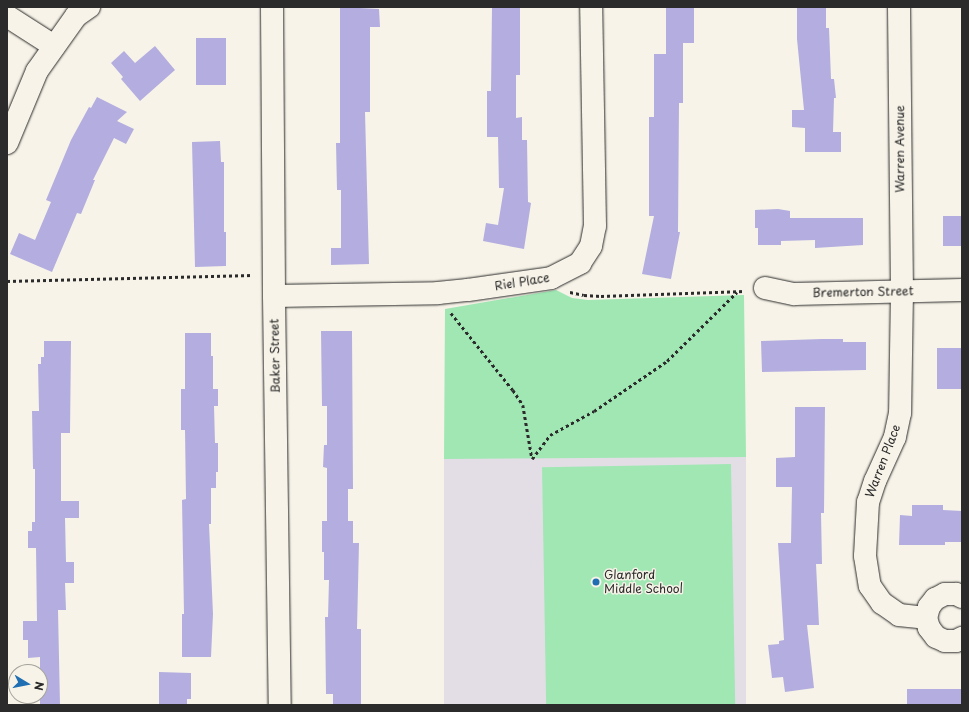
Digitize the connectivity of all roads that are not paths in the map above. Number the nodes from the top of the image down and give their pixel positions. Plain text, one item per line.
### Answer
1 (89, 7) edge
2 (272, 7) edge
3 (591, 7) edge
4 (899, 7) edge
5 (7, 16) edge
6 (54, 46) junction
7 (7, 143) edge
8 (765, 288) road end
9 (962, 290) edge
10 (902, 291) junction
11 (274, 296) junction
12 (962, 597) edge
13 (926, 618) junction
14 (962, 638) edge
15 (280, 705) edge

1 - 6 street
2 - 11 street, Baker Street
3 - 11 street, Riel Place
4 - 10 street, Warren Avenue
5 - 6 street
6 - 7 street
8 - 10 street, Bremerton Street
9 - 10 street, Bremerton Street
10 - 13 street, Warren Place
11 - 15 street, Baker Street
12 - 13 street
13 - 14 street

